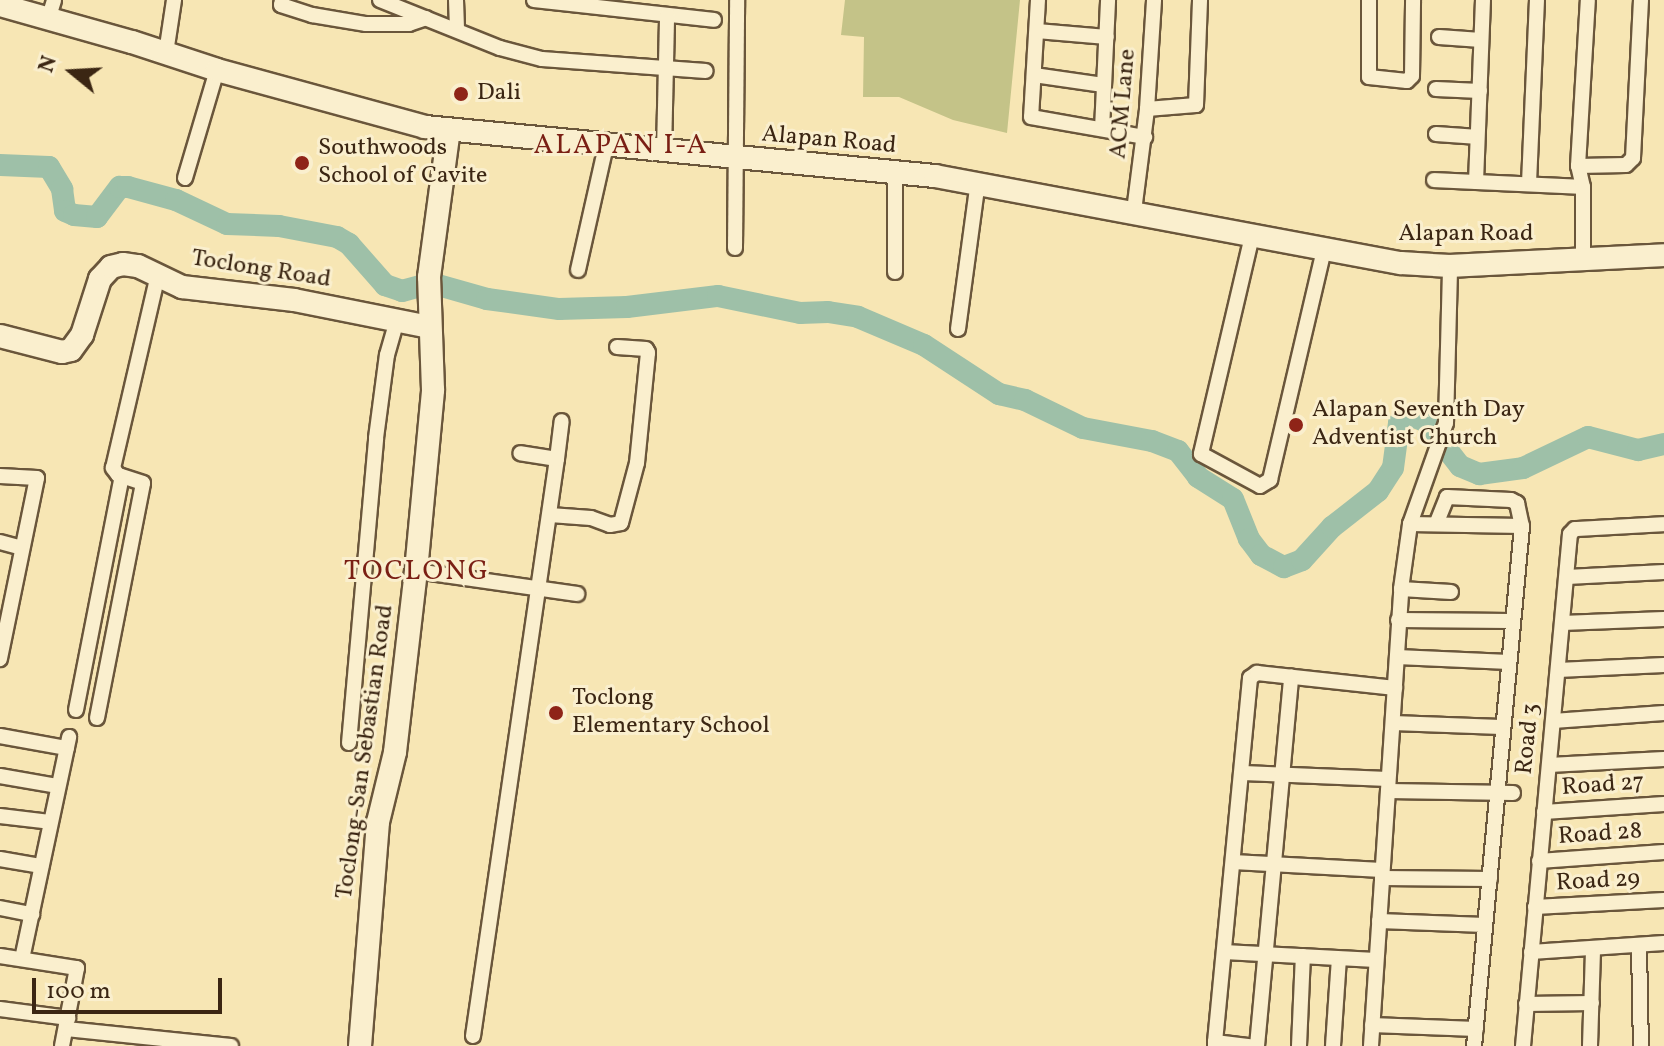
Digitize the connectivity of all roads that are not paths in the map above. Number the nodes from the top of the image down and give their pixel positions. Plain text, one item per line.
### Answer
1 (174, 0) edge
2 (282, 0) edge
3 (380, 0) edge
4 (456, 0) edge
5 (534, 0) edge
6 (737, 0) edge
7 (1038, 0) edge
8 (1108, 0) edge
9 (1154, 0) edge
10 (1200, 0) edge
11 (1369, 0) edge
12 (1413, 0) edge
13 (1483, 0) edge
14 (1537, 0) edge
15 (1588, 0) edge
16 (1641, 0) edge
17 (0, 5) edge
18 (50, 11) edge
19 (667, 15) junction
20 (426, 18) junction
21 (714, 20) dead end
22 (457, 29) junction
23 (1037, 31) junction
24 (1107, 37) junction
25 (1439, 37) dead end
26 (1481, 40) junction
27 (166, 53) junction
28 (666, 69) junction
29 (217, 70) junction
30 (706, 71) dead end
31 (1034, 75) junction
32 (1103, 85) junction
33 (1436, 89) dead end
34 (1480, 91) junction
35 (1147, 109) junction
36 (1102, 129) junction
37 (449, 130) junction
38 (1436, 134) dead end
39 (1145, 137) junction
40 (1475, 137) junction
41 (606, 146) junction
42 (664, 152) junction
43 (738, 159) junction
44 (1578, 166) junction
45 (895, 173) junction
46 (185, 178) dead end
47 (1434, 180) dead end
48 (978, 182) junction
49 (1476, 182) junction
50 (1529, 183) junction
51 (1583, 187) junction
52 (1134, 211) junction
53 (1252, 236) junction
54 (735, 248) dead end
55 (1324, 249) junction
56 (1664, 255) edge
57 (1583, 259) junction
58 (1450, 266) junction
59 (578, 270) dead end
60 (895, 272) dead end
61 (158, 275) junction
62 (397, 320) junction
63 (429, 327) junction
64 (958, 329) dead end
65 (0, 336) edge
66 (617, 347) dead end
67 (562, 421) dead end
68 (520, 453) dead end
69 (557, 459) junction
70 (0, 476) edge
71 (122, 476) junction
72 (550, 515) junction
73 (1437, 522) junction
74 (1410, 524) junction
75 (1664, 524) edge
76 (1522, 526) junction
77 (0, 542) edge
78 (22, 548) junction
79 (416, 571) junction
80 (1664, 572) edge
81 (1567, 577) junction
82 (539, 587) junction
83 (1401, 589) junction
84 (1451, 592) dead end
85 (6, 593) edge
86 (577, 594) dead end
87 (1664, 619) edge
88 (1398, 620) junction
89 (1510, 621) junction
90 (1562, 623) junction
91 (2, 637) edge
92 (1397, 657) junction
93 (0, 659) edge
94 (1509, 662) junction
95 (1664, 665) edge
96 (1558, 670) junction
97 (1291, 677) junction
98 (1395, 688) junction
99 (76, 710) dead end
100 (1664, 713) edge
101 (97, 718) dead end
102 (1553, 721) junction
103 (1393, 723) junction
104 (1501, 727) junction
105 (0, 736) edge
106 (349, 743) dead end
107 (1664, 759) edge
108 (1549, 765) junction
109 (1243, 773) junction
110 (1280, 774) junction
111 (0, 776) edge
112 (1388, 785) junction
113 (58, 786) junction
114 (1505, 794) junction
115 (1664, 804) edge
116 (1544, 812) junction
117 (0, 816) edge
118 (50, 822) junction
119 (1664, 852) edge
120 (0, 859) edge
121 (1539, 861) junction
122 (1233, 862) junction
123 (1272, 865) junction
124 (41, 866) junction
125 (1382, 874) junction
126 (1490, 879) junction
127 (1664, 900) edge
128 (1535, 907) junction
129 (0, 908) edge
130 (32, 914) junction
131 (1379, 921) junction
132 (1485, 925) junction
133 (1664, 943) edge
134 (1639, 946) junction
135 (1593, 949) junction
136 (1224, 952) junction
137 (1531, 952) junction
138 (1265, 954) junction
139 (0, 956) edge
140 (1303, 956) junction
141 (22, 959) junction
142 (1339, 959) junction
143 (1376, 960) junction
144 (1592, 1003) junction
145 (1526, 1004) junction
146 (0, 1009) edge
147 (67, 1024) junction
148 (1372, 1025) junction
149 (1476, 1029) junction
150 (473, 1036) dead end
151 (1215, 1044) edge
152 (62, 1046) edge
153 (231, 1046) edge
154 (360, 1046) edge
155 (1250, 1046) edge
156 (1257, 1046) edge
157 (1299, 1046) edge
158 (1333, 1046) edge
159 (1371, 1046) edge
160 (1474, 1046) edge
161 (1523, 1046) edge
162 (1590, 1046) edge
163 (1641, 1046) edge

1 - 27 street
2 - 20 street
3 - 20 street
4 - 22 street
5 - 19 street
6 - 43 street
7 - 23 street
8 - 24 street
9 - 35 street, ACM Lane
10 - 35 street
11 - 12 street
13 - 26 street
14 - 50 street
15 - 44 street
16 - 44 street
17 - 18 street, Alapan Road
18 - 27 street, Alapan Road
19 - 21 street
19 - 28 street
20 - 22 street
22 - 28 street
23 - 24 street
23 - 31 street
24 - 32 street
25 - 26 street
26 - 34 street
27 - 29 street, Alapan Road
28 - 30 street
28 - 42 street
29 - 37 street, Alapan Road
29 - 46 street
31 - 32 street
31 - 36 street
32 - 36 street
33 - 34 street
34 - 40 street
35 - 39 street, ACM Lane
36 - 39 street
37 - 41 street, Alapan Road
37 - 63 street, Toclong-San Sebastian Road
38 - 40 street
39 - 52 street, ACM Lane
40 - 49 street
41 - 42 street, Alapan Road
41 - 59 street
42 - 43 street, Alapan Road
43 - 45 street, Alapan Road
43 - 54 street
44 - 51 street
45 - 48 street, Alapan Road
45 - 60 street
47 - 49 street
48 - 52 street, Alapan Road
48 - 64 street
49 - 50 street
50 - 51 street
51 - 57 street
52 - 53 street, Alapan Road
53 - 55 street, Alapan Road
53 - 55 street
55 - 58 street, Alapan Road
56 - 57 street, Alapan Road
57 - 58 street, Alapan Road
58 - 74 street
61 - 62 street, Toclong Road
61 - 65 street, Toclong Road
61 - 71 street
62 - 63 street, Toclong Road
62 - 106 street
63 - 79 street, Toclong-San Sebastian Road
66 - 72 street
67 - 69 street
68 - 69 street
69 - 72 street
70 - 78 street
71 - 99 street
71 - 101 street
72 - 82 street
73 - 74 street
73 - 76 street
73 - 76 street
74 - 83 street
75 - 81 street, Road 3
76 - 89 street
77 - 78 street
78 - 85 street
79 - 82 street
79 - 154 street, Toclong-San Sebastian Road
80 - 81 street
81 - 90 street, Road 3
82 - 86 street
82 - 150 street
83 - 84 street
83 - 88 street
85 - 91 street
87 - 90 street
88 - 89 street
88 - 92 street
89 - 94 street
90 - 96 street, Road 3
91 - 93 street
92 - 94 street
92 - 98 street
94 - 104 street
95 - 96 street
96 - 102 street, Road 3
97 - 98 street
97 - 109 street
97 - 110 street
98 - 103 street
100 - 102 street
102 - 108 street, Road 3
103 - 104 street
103 - 112 street
104 - 114 street
105 - 113 street
107 - 108 street
108 - 116 street, Road 3
109 - 110 street
109 - 122 street
110 - 112 street
110 - 123 street
111 - 113 street
112 - 114 street
112 - 125 street
113 - 118 street
114 - 126 street
115 - 116 street, Road 27
116 - 121 street, Road 3
117 - 118 street
118 - 124 street
119 - 121 street, Road 28
120 - 124 street
121 - 128 street, Road 3
122 - 123 street
122 - 136 street
123 - 125 street
123 - 138 street
124 - 130 street
125 - 126 street
125 - 131 street
126 - 132 street
127 - 128 street, Road 29
128 - 137 street, Road 3
129 - 130 street
130 - 141 street
131 - 132 street
131 - 143 street
132 - 149 street
133 - 134 street
134 - 135 street
134 - 163 street
135 - 137 street
135 - 144 street
136 - 138 street
136 - 151 street
137 - 145 street, Road 3
138 - 140 street
138 - 156 street
139 - 141 street
140 - 142 street
140 - 157 street
141 - 147 street
142 - 143 street
142 - 158 street
143 - 148 street
144 - 145 street
144 - 162 street
145 - 161 street, Road 3
146 - 147 street
147 - 152 street
147 - 153 street
148 - 149 street
148 - 159 street
149 - 160 street
151 - 155 street

